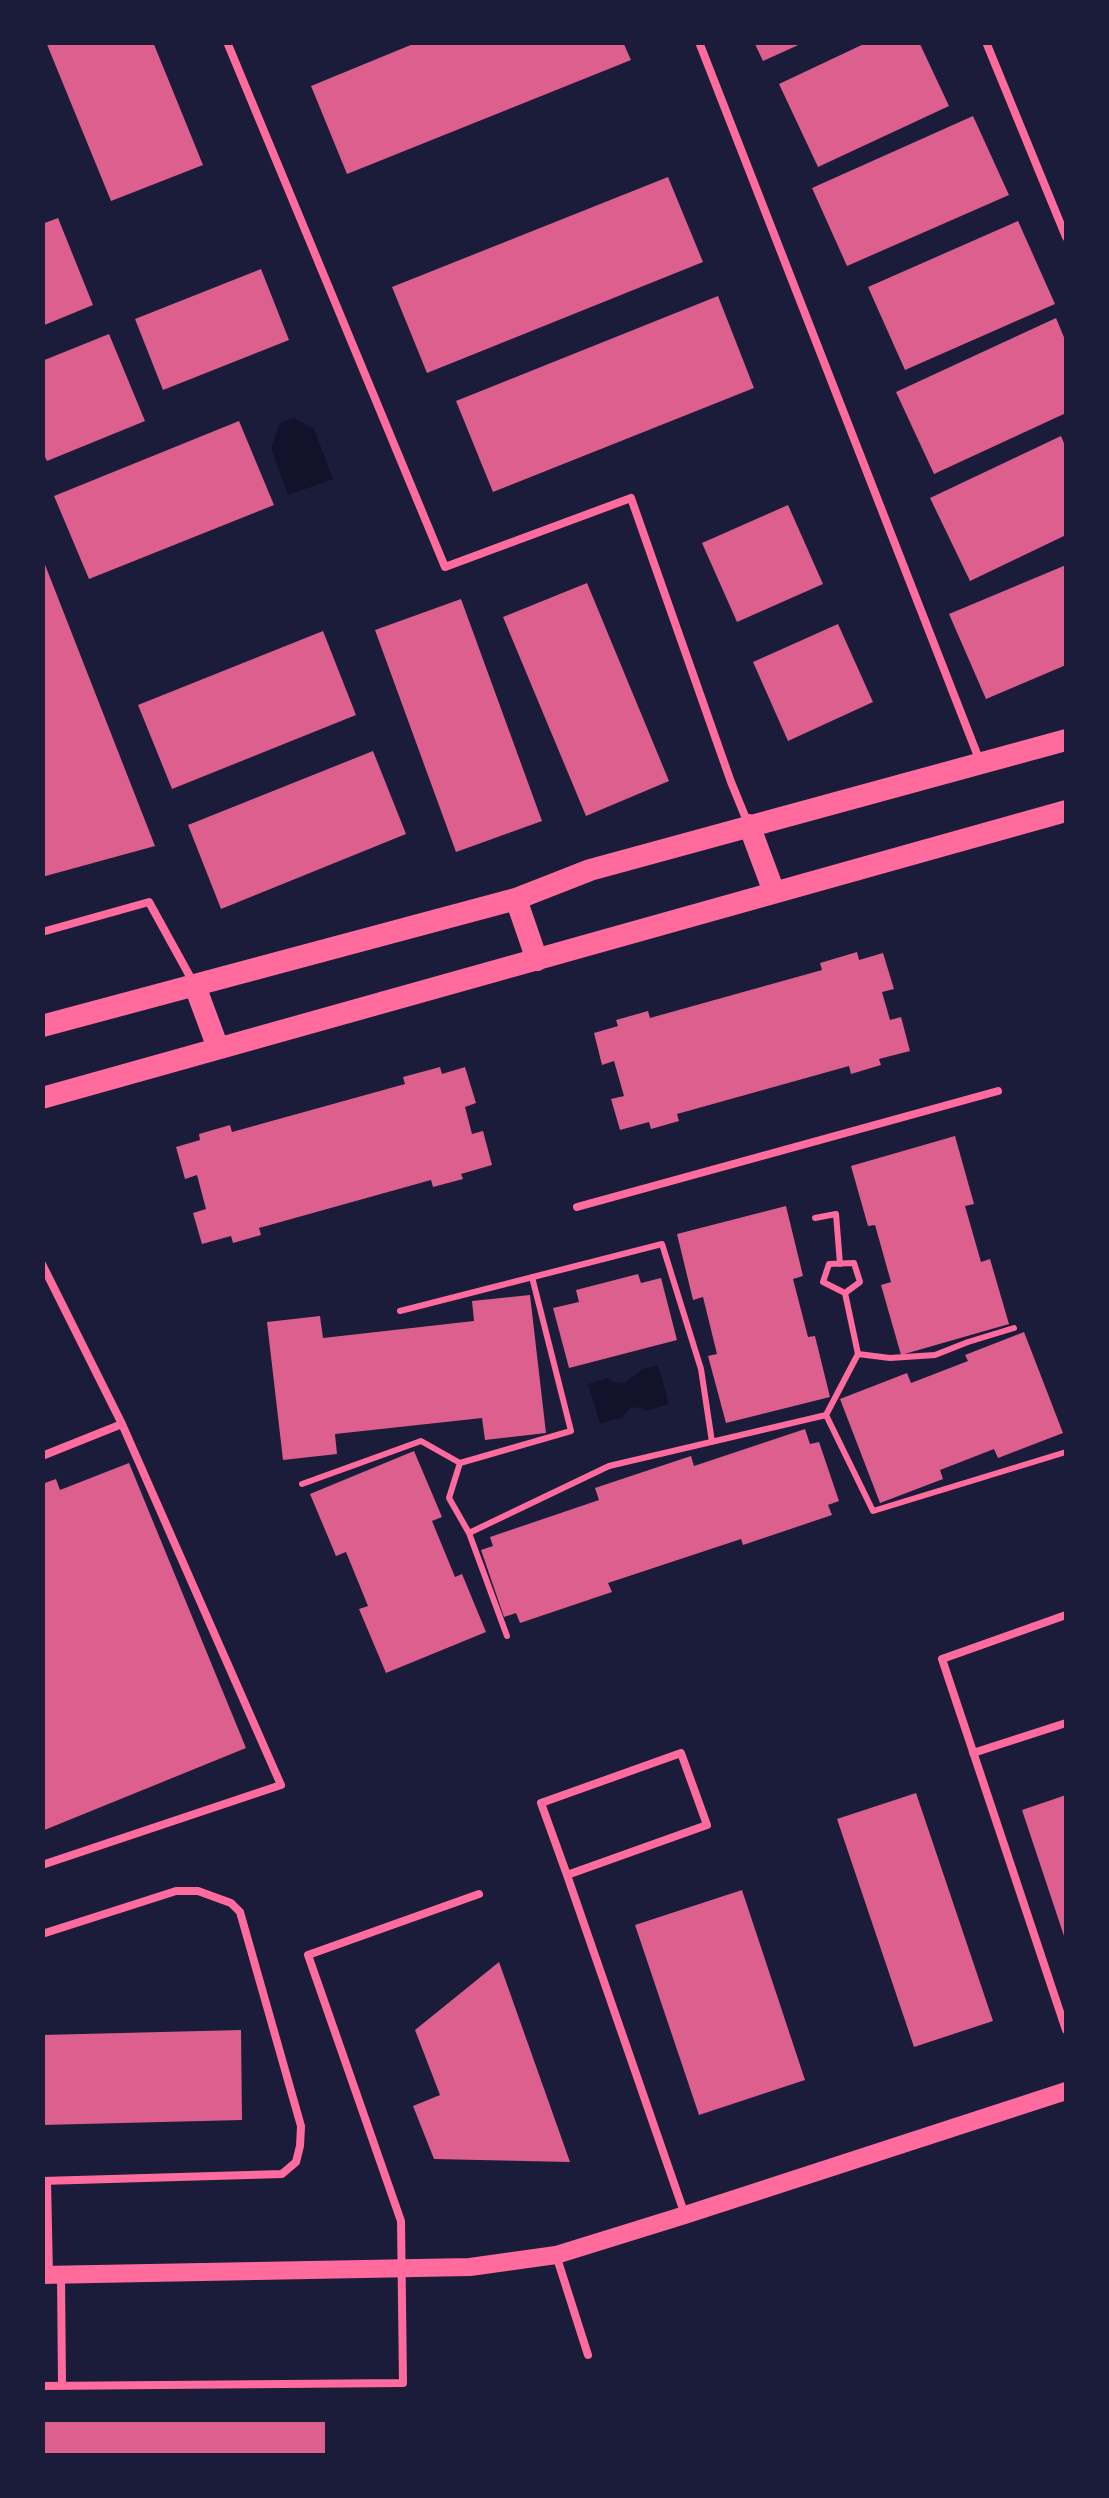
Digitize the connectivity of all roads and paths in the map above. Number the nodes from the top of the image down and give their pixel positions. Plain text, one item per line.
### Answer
1 (227, 42) edge
2 (699, 42) edge
3 (986, 42) edge
4 (1066, 237) edge
5 (1066, 740) edge
6 (981, 764) junction
7 (1066, 811) edge
8 (749, 826) junction
9 (774, 892) junction
10 (516, 899) junction
11 (42, 932) edge
12 (537, 960) junction
13 (195, 986) junction
14 (42, 1026) edge
15 (218, 1048) junction
16 (998, 1091) dead end
17 (42, 1098) edge
18 (577, 1207) dead end
19 (815, 1218) dead end
20 (42, 1264) edge
21 (840, 1264) junction
22 (532, 1277) junction
23 (845, 1293) junction
24 (400, 1311) dead end
25 (1014, 1328) dead end
26 (858, 1354) junction
27 (826, 1415) junction
28 (122, 1424) junction
29 (712, 1442) junction
30 (1066, 1452) edge
31 (42, 1456) edge
32 (460, 1463) junction
33 (302, 1484) dead end
34 (469, 1534) junction
35 (1066, 1615) edge
36 (507, 1636) dead end
37 (1066, 1724) edge
38 (973, 1753) junction
39 (42, 1864) edge
40 (567, 1875) junction
41 (479, 1894) dead end
42 (42, 1934) edge
43 (1066, 2030) edge
44 (1066, 2091) edge
45 (44, 2181) edge
46 (685, 2215) junction
47 (556, 2254) junction
48 (400, 2268) junction
49 (51, 2275) edge
50 (588, 2355) dead end
51 (42, 2386) edge
52 (62, 2386) junction

1 - 8 lane
2 - 6 lane
3 - 4 lane
5 - 6 main road
6 - 8 main road
7 - 9 main road
8 - 9 main road
8 - 10 main road
9 - 12 main road
10 - 12 main road
10 - 13 main road
11 - 13 lane
12 - 15 main road
13 - 14 main road
13 - 15 main road
15 - 17 main road
16 - 18 lane
19 - 21 path
20 - 28 lane
21 - 23 path
21 - 23 path
22 - 24 path
22 - 29 path
22 - 32 path
23 - 26 path
25 - 26 path
26 - 27 path
27 - 29 path
27 - 30 path
28 - 31 lane
28 - 39 lane
29 - 34 path
32 - 33 path
32 - 34 path
34 - 36 path
35 - 38 lane
37 - 38 lane
38 - 43 lane
40 - 40 lane
40 - 46 lane
41 - 48 lane
42 - 45 lane
44 - 46 street
45 - 49 lane
46 - 47 street
47 - 48 street
47 - 50 lane
48 - 49 street
48 - 52 lane
49 - 52 lane
51 - 52 lane

